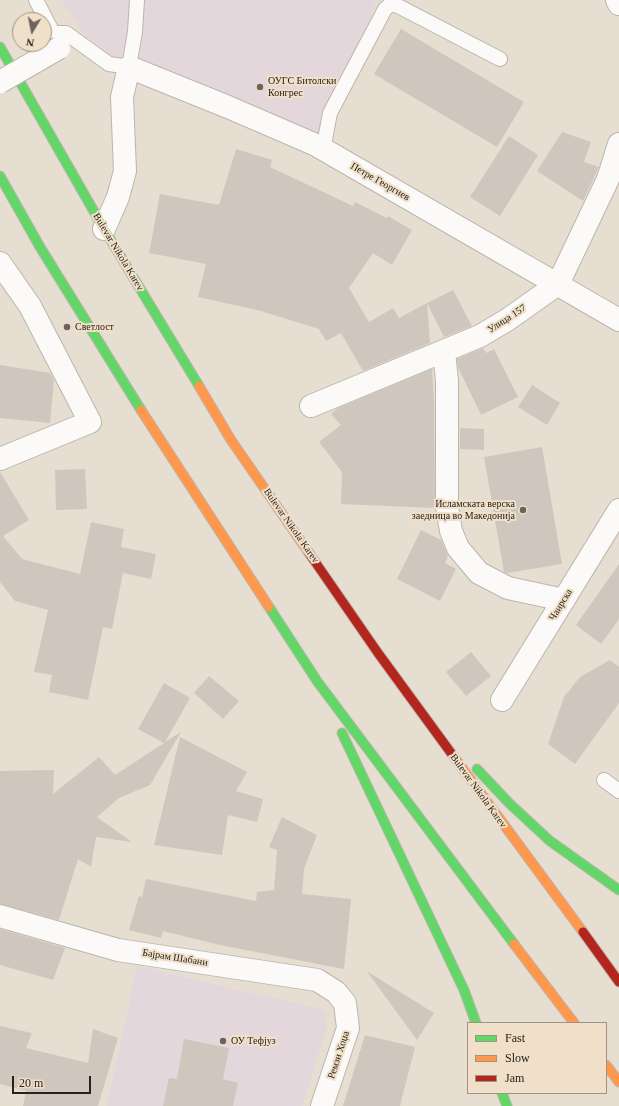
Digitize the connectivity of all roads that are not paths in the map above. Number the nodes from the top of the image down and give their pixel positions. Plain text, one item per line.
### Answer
1 (36, 0) edge
2 (137, 0) edge
3 (617, 0) edge
4 (619, 4) edge
5 (0, 47) edge
6 (59, 48) dead end
7 (500, 59) dead end
8 (129, 67) junction
9 (0, 82) edge
10 (619, 144) edge
11 (324, 150) junction
12 (0, 176) edge
13 (104, 229) junction
14 (0, 263) edge
15 (558, 284) junction
16 (619, 320) edge
17 (444, 351) junction
18 (311, 406) dead end
19 (0, 459) edge
20 (619, 510) edge
21 (564, 600) junction
22 (317, 681) junction
23 (502, 700) dead end
24 (415, 704) junction
25 (604, 780) dead end
26 (619, 791) edge
27 (619, 890) edge
28 (0, 916) edge
29 (619, 982) edge
30 (344, 1003) joint
31 (476, 1022) edge
32 (573, 1022) edge
33 (607, 1066) edge
34 (619, 1082) edge
35 (502, 1094) edge
36 (322, 1106) edge
37 (507, 1106) edge

1 - 8 lane
2 - 8 lane
3 - 4 street
5 - 13 street, Bulevar Nikola Karev
6 - 9 street, bridge
7 - 11 lane
8 - 11 street, Петре Георгиев
8 - 13 street
10 - 15 street, Улица 157
11 - 15 street, Петре Георгиев
12 - 22 street
13 - 24 street, Bulevar Nikola Karev
14 - 19 street
15 - 16 street, Петре Георгиев
15 - 17 street, Улица 157
17 - 18 street, Улица 157
17 - 21 street
20 - 21 street, Чаирска
21 - 23 street, Чаирска
22 - 31 street
22 - 32 street
24 - 27 street
24 - 29 street, Bulevar Nikola Karev
25 - 26 lane
28 - 30 street, Бајрам Шабани
30 - 36 street, Ремзи Хоџа
33 - 34 street
35 - 37 street

